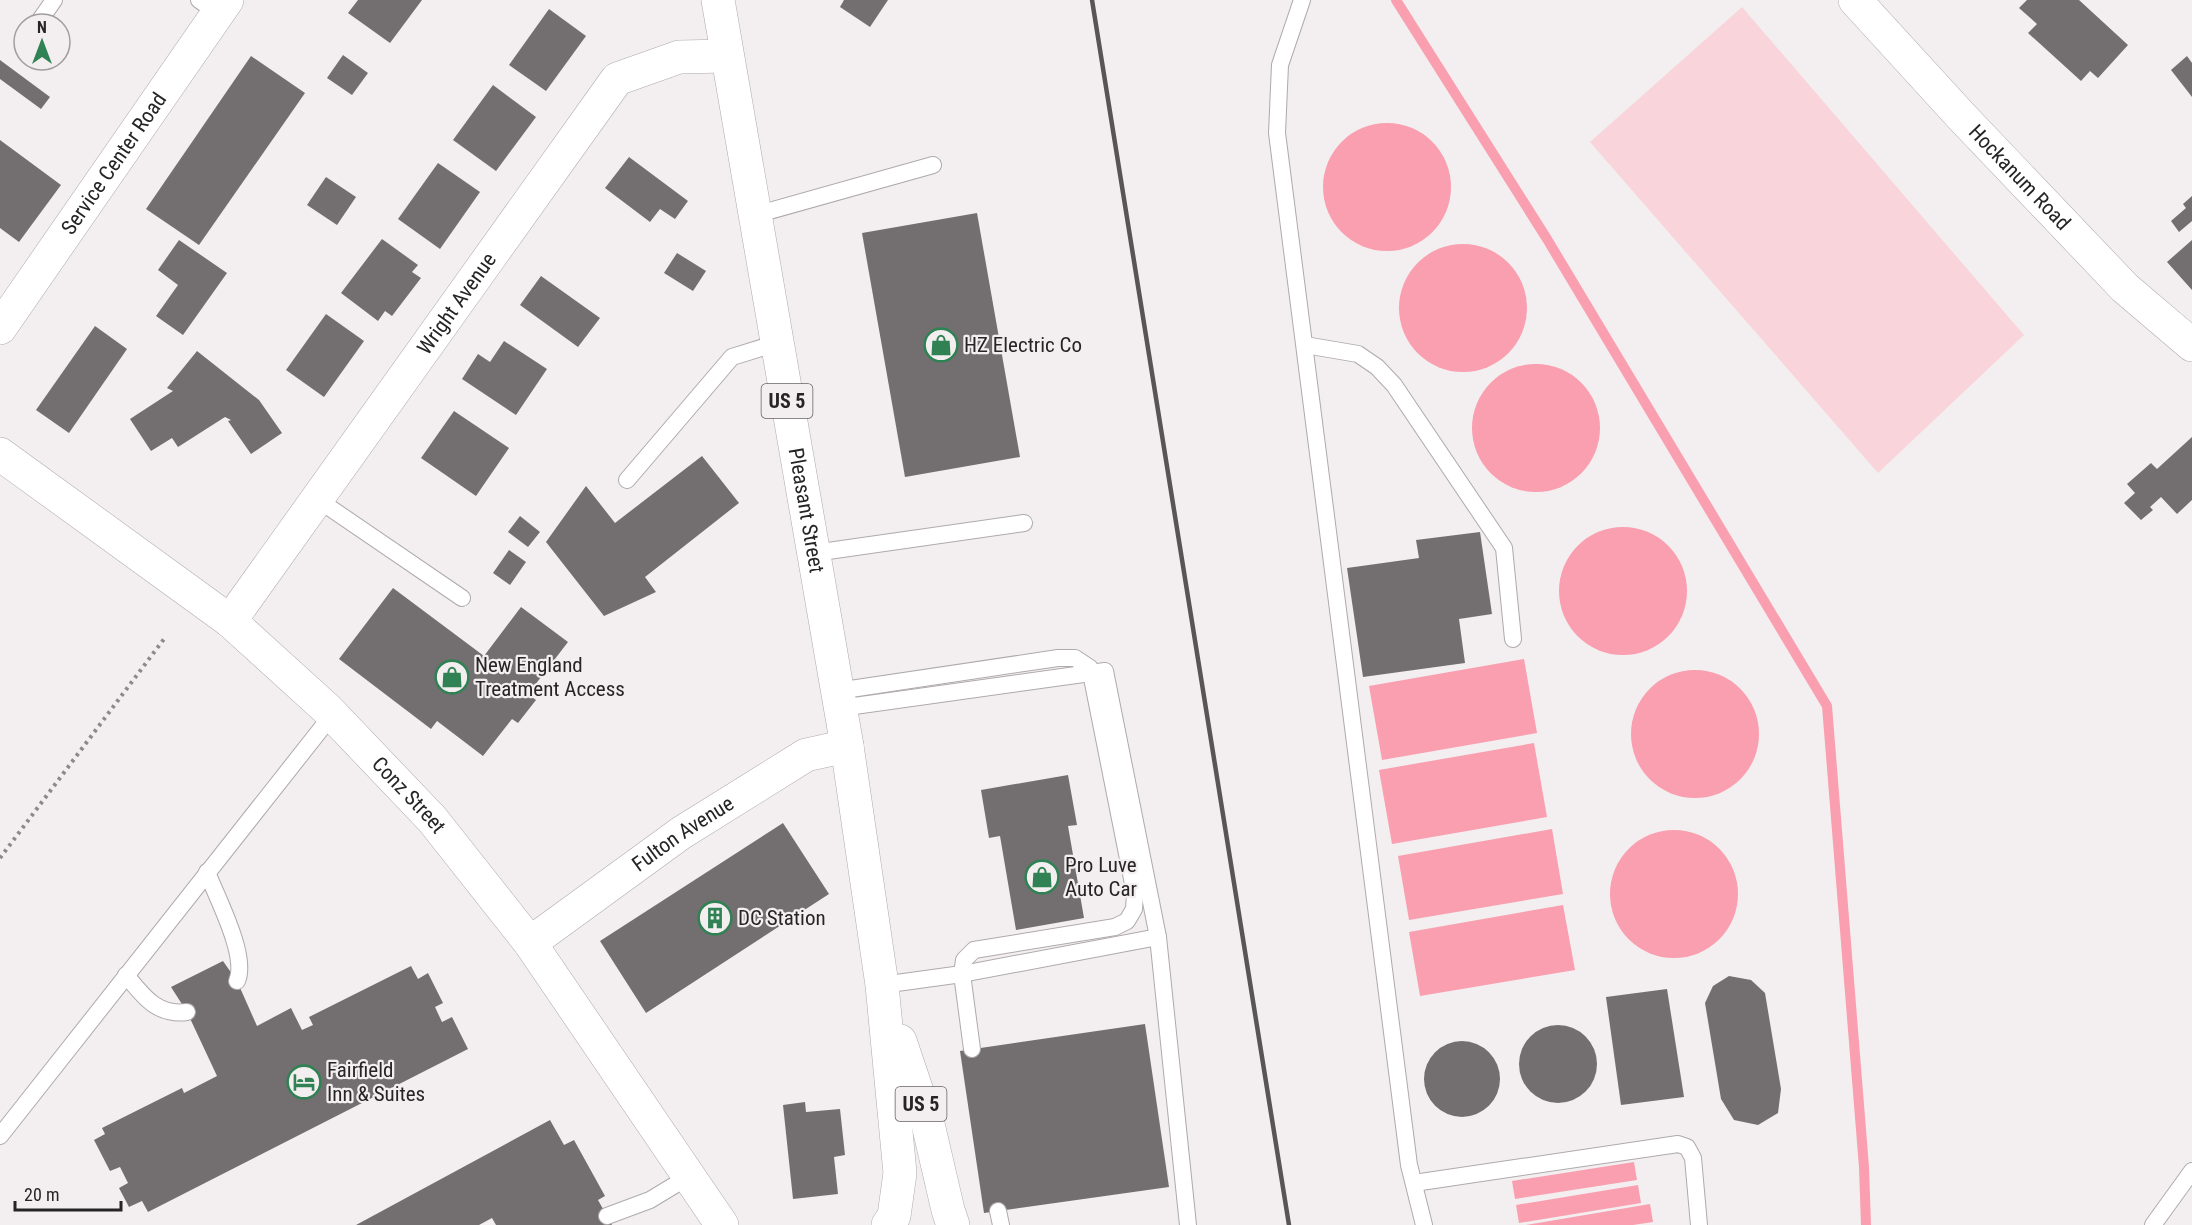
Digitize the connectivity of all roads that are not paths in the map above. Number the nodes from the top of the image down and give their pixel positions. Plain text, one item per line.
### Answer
1 (718, 0) edge
2 (1302, 0) edge
3 (1860, 2) edge
4 (214, 4) edge
5 (727, 56) junction
6 (933, 165) dead end
7 (755, 215) junction
8 (0, 328) edge
9 (777, 343) junction
10 (1305, 345) junction
11 (2192, 345) edge
12 (0, 454) edge
13 (627, 480) dead end
14 (317, 499) junction
15 (1024, 523) dead end
16 (814, 554) junction
17 (462, 598) dead end
18 (230, 621) junction
19 (1513, 639) dead end
20 (1091, 673) junction
21 (839, 700) junction
22 (332, 715) junction
23 (847, 746) junction
24 (207, 872) junction
25 (1158, 937) junction
26 (530, 943) junction
27 (962, 974) junction
28 (126, 975) junction
29 (237, 981) dead end
30 (882, 985) junction
31 (187, 1012) dead end
32 (972, 1049) dead end
33 (0, 1136) edge
34 (2192, 1171) edge
35 (688, 1177) junction
36 (1414, 1183) junction
37 (607, 1216) dead end
38 (722, 1225) edge
39 (888, 1225) edge
40 (953, 1225) edge
41 (1188, 1225) edge
42 (1424, 1225) edge
43 (1699, 1225) edge
44 (2153, 1225) edge

1 - 5 main road, Pleasant Street / US 5
2 - 10 lane
3 - 11 main road, Hockanum Road
4 - 8 main road, Service Center Road
5 - 7 main road, Pleasant Street / US 5
5 - 14 main road, Wright Avenue
6 - 7 lane
7 - 9 main road, Pleasant Street / US 5
9 - 13 lane
9 - 16 main road, Pleasant Street / US 5
10 - 19 lane
10 - 36 lane
12 - 18 main road, Conz Street
14 - 17 lane
14 - 18 main road, Wright Avenue
15 - 16 lane
16 - 21 main road, Pleasant Street / US 5
18 - 22 main road, Conz Street
20 - 21 lane
20 - 25 lane
20 - 27 lane
21 - 23 main road, Pleasant Street / US 5
22 - 24 lane
22 - 26 main road, Conz Street
23 - 26 main road, Fulton Avenue
23 - 30 main road, Pleasant Street / US 5
24 - 28 lane
24 - 29 lane
25 - 27 lane
25 - 41 lane
26 - 35 main road, Conz Street
27 - 30 lane
27 - 32 lane
28 - 31 lane
28 - 33 lane
30 - 39 main road, Pleasant Street / US 5
30 - 40 main road, Pleasant Street / US 5
34 - 44 lane
35 - 37 lane
35 - 38 main road, Conz Street
36 - 42 lane
36 - 43 lane

